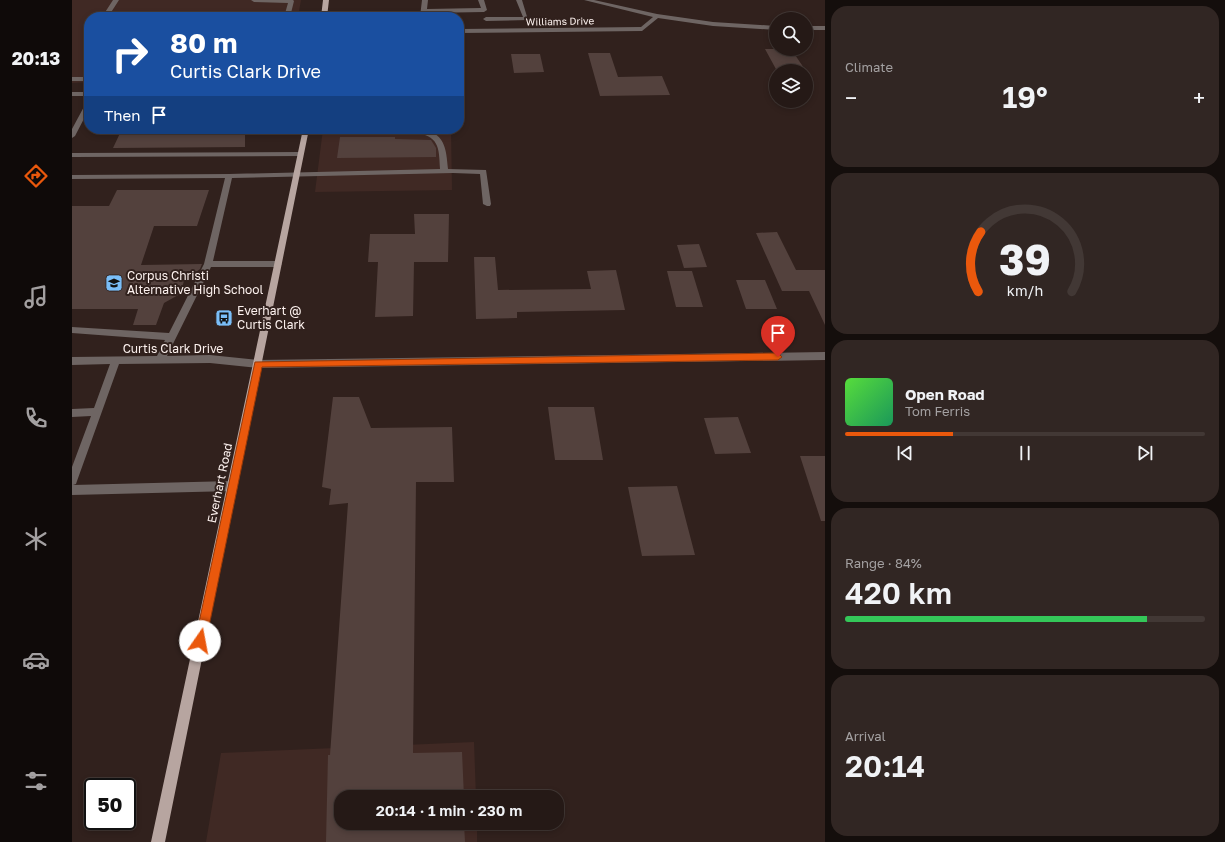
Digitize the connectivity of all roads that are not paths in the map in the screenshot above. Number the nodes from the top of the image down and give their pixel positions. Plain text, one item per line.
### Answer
1 (116, 0) edge
2 (254, 0) edge
3 (326, 0) edge
4 (424, 0) edge
5 (481, 0) edge
6 (519, 0) edge
7 (587, 0) edge
8 (484, 10) junction
9 (108, 12) edge
10 (288, 12) edge
11 (325, 12) edge
12 (424, 12) edge
13 (454, 12) edge
14 (657, 16) junction
15 (486, 19) junction
16 (769, 28) edge
17 (813, 28) edge
18 (825, 28) edge
19 (464, 31) edge
20 (488, 31) junction
21 (72, 79) edge
22 (84, 79) edge
23 (72, 94) edge
24 (84, 94) edge
25 (84, 113) edge
26 (305, 134) edge
27 (431, 134) edge
28 (72, 136) edge
29 (300, 154) junction
30 (72, 155) edge
31 (444, 171) junction
32 (296, 175) junction
33 (229, 176) junction
34 (72, 177) edge
35 (487, 204) dead end
36 (208, 264) junction
37 (278, 264) junction
38 (72, 330) edge
39 (171, 337) junction
40 (825, 356) edge
41 (116, 360) junction
42 (160, 360) junction
43 (72, 361) edge
44 (258, 364) junction
45 (97, 412) junction
46 (72, 413) edge
47 (72, 480) edge
48 (233, 486) junction
49 (72, 490) edge
50 (158, 842) edge

1 - 9 street
2 - 10 street
3 - 11 main road
4 - 12 street
5 - 8 street
6 - 15 street
7 - 14 street, Williams Drive
8 - 13 street
8 - 15 street
14 - 16 street, Williams Drive
14 - 20 street, Williams Drive
15 - 20 street
17 - 18 street
19 - 20 street, Williams Drive
21 - 22 street
23 - 24 street
25 - 28 street
26 - 29 main road, Everhart Road
27 - 31 street
29 - 30 street
29 - 32 main road, Everhart Road
31 - 32 street
31 - 35 street
32 - 33 street
32 - 37 main road, Everhart Road
33 - 34 street
33 - 36 street
36 - 37 street
36 - 39 street
37 - 44 main road, Everhart Road
38 - 39 street
39 - 42 street
40 - 44 street, Curtis Clark Drive
41 - 42 street, Curtis Clark Drive
41 - 43 street, Curtis Clark Drive
41 - 45 street
42 - 44 street, Curtis Clark Drive
44 - 48 main road, Everhart Road
45 - 46 street
45 - 47 street
48 - 49 street
48 - 50 main road, Everhart Road

